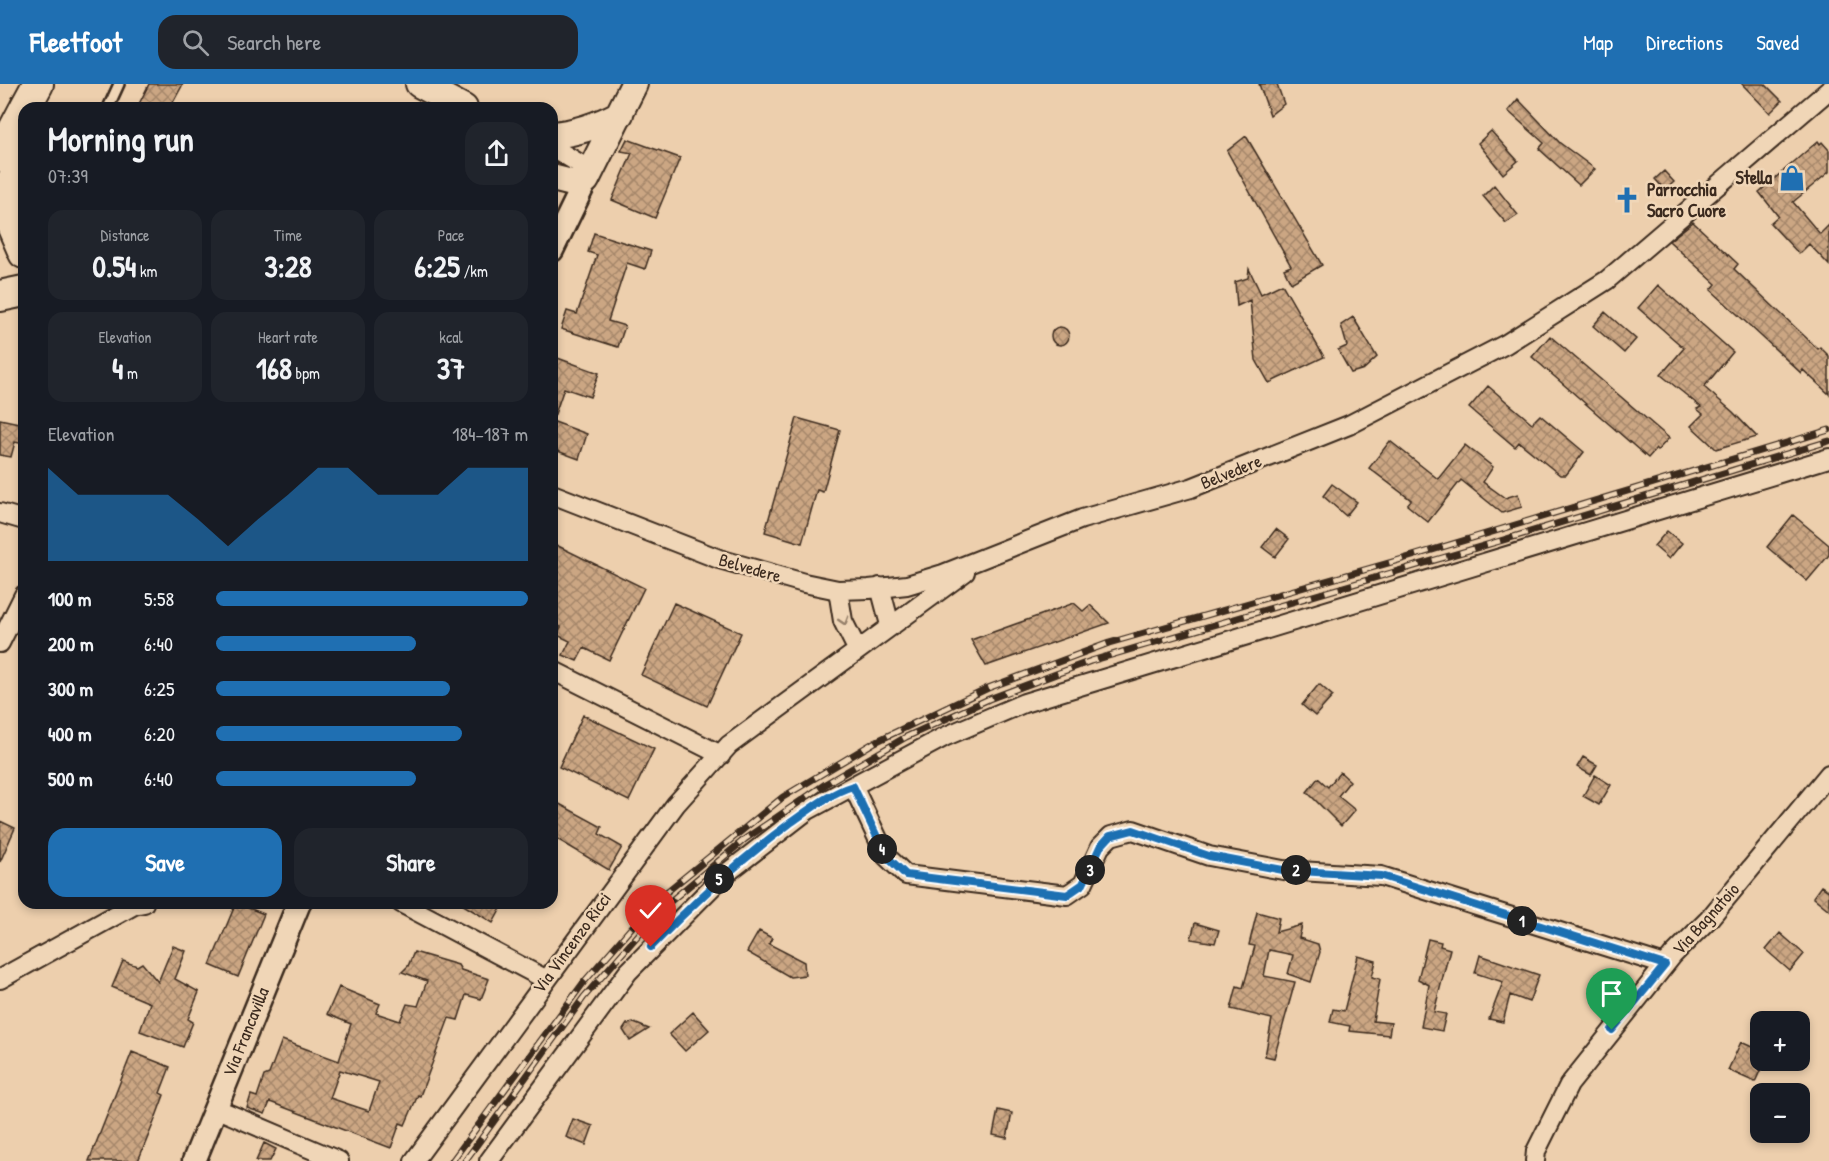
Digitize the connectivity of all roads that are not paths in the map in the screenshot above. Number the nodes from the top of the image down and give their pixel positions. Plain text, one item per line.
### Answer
1 (38, 84) edge
2 (61, 84) edge
3 (119, 84) edge
4 (419, 84) edge
5 (634, 84) edge
6 (1827, 95) edge
7 (29, 102) edge
8 (52, 102) edge
9 (111, 102) edge
10 (453, 102) edge
11 (620, 114) junction
12 (18, 122) edge
13 (558, 135) edge
14 (558, 151) edge
15 (0, 156) edge
16 (18, 169) edge
17 (558, 180) edge
18 (586, 180) junction
19 (5, 195) edge
20 (558, 238) edge
21 (18, 239) edge
22 (18, 292) edge
23 (0, 296) edge
24 (1829, 458) edge
25 (558, 496) edge
26 (0, 513) edge
27 (18, 518) edge
28 (979, 562) junction
29 (880, 587) junction
30 (838, 590) junction
31 (18, 607) edge
32 (890, 625) junction
33 (0, 644) edge
34 (857, 649) junction
35 (558, 676) edge
36 (721, 754) junction
37 (1829, 774) edge
38 (853, 786) junction
39 (105, 909) edge
40 (127, 909) edge
41 (297, 909) edge
42 (412, 909) edge
43 (83, 933) junction
44 (1665, 965) junction
45 (4, 973) edge
46 (545, 980) junction
47 (215, 1108) junction
48 (194, 1161) edge
49 (339, 1161) edge
50 (414, 1161) edge
51 (489, 1161) edge
52 (1535, 1161) edge

1 - 7 highway
2 - 8 highway
3 - 9 lane
4 - 10 main road
5 - 11 main road
6 - 28 street, Belvedere
11 - 13 main road
11 - 18 main road
12 - 15 highway
14 - 18 street
16 - 19 highway
17 - 18 main road
18 - 20 street
19 - 21 highway
22 - 23 highway
24 - 38 street
25 - 30 street, Belvedere
26 - 27 street
28 - 29 street, Belvedere
28 - 32 street, Via Vincenzo Ricci
29 - 30 street, Belvedere
29 - 32 street
30 -> 34 street
31 - 33 street
32 - 34 street, Via Vincenzo Ricci
34 - 36 street, Via Vincenzo Ricci
35 - 36 street
36 - 46 street, Via Vincenzo Ricci
37 - 44 street, Via Bagnatoio
38 - 44 street
38 - 51 street
39 - 43 street
40 - 43 street
41 - 47 street, Via Francavilla
42 - 46 street
43 - 45 street
44 - 52 street, Via Bagnatoio
46 - 50 street, Via Vincenzo Ricci
47 - 48 street, Via Francavilla
47 - 49 street

